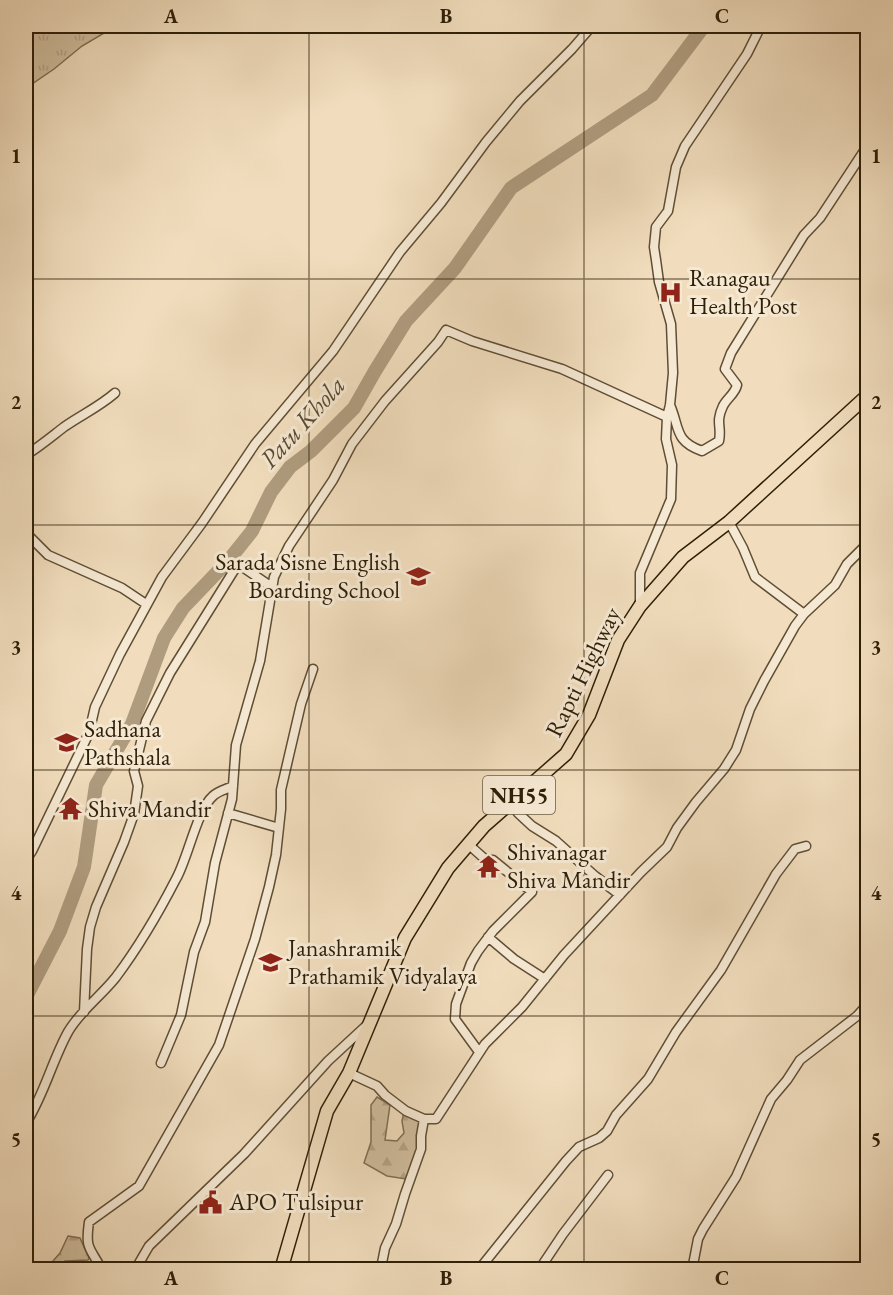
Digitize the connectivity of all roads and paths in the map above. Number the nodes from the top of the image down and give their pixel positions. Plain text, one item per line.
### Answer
1 (592, 26) edge
2 (761, 26) edge
3 (864, 151) dead end
4 (115, 393) dead end
5 (867, 395) edge
6 (670, 405) junction
7 (667, 417) junction
8 (26, 455) edge
9 (729, 522) junction
10 (26, 533) edge
11 (867, 543) edge
12 (272, 587) junction
13 (146, 604) junction
14 (640, 606) junction
15 (804, 614) junction
16 (313, 669) dead end
17 (233, 786) junction
18 (510, 801) junction
19 (228, 813) junction
20 (279, 828) junction
21 (468, 844) junction
22 (806, 846) dead end
23 (26, 860) edge
24 (620, 895) junction
25 (488, 937) junction
26 (544, 979) junction
27 (867, 1004) edge
28 (84, 1012) junction
29 (370, 1023) junction
30 (479, 1052) junction
31 (161, 1063) dead end
32 (349, 1073) junction
33 (424, 1119) junction
34 (26, 1123) edge
35 (608, 1175) dead end
36 (102, 1269) edge
37 (135, 1269) edge
38 (281, 1269) edge
39 (378, 1269) edge
40 (477, 1269) edge
41 (539, 1269) edge
42 (692, 1269) edge

1 - 13 street
2 - 6 street
3 - 6 street
4 - 8 street
5 - 9 main road, Rapti Highway / NH55
6 - 7 street
7 - 12 street
7 - 14 street
9 - 14 main road, Rapti Highway / NH55
9 - 15 street
10 - 13 street
11 - 15 street
12 - 17 street
12 - 28 street
13 - 23 street
14 - 18 main road, Rapti Highway / NH55
15 - 24 street
16 - 20 street
17 - 19 street
17 - 28 street
18 - 21 main road, Rapti Highway / NH55
18 - 24 street
19 - 20 street
19 - 31 street
20 - 36 street
21 - 25 street
21 - 29 main road, Rapti Highway / NH55
22 - 40 street
24 - 26 street
25 - 26 street
25 - 30 street
26 - 30 street
27 - 42 street
28 - 34 street
29 - 32 main road, Rapti Highway / NH55
29 - 37 street
30 - 33 street
32 - 33 street
32 - 38 main road, Rapti Highway / NH55
33 - 39 street
35 - 41 street

